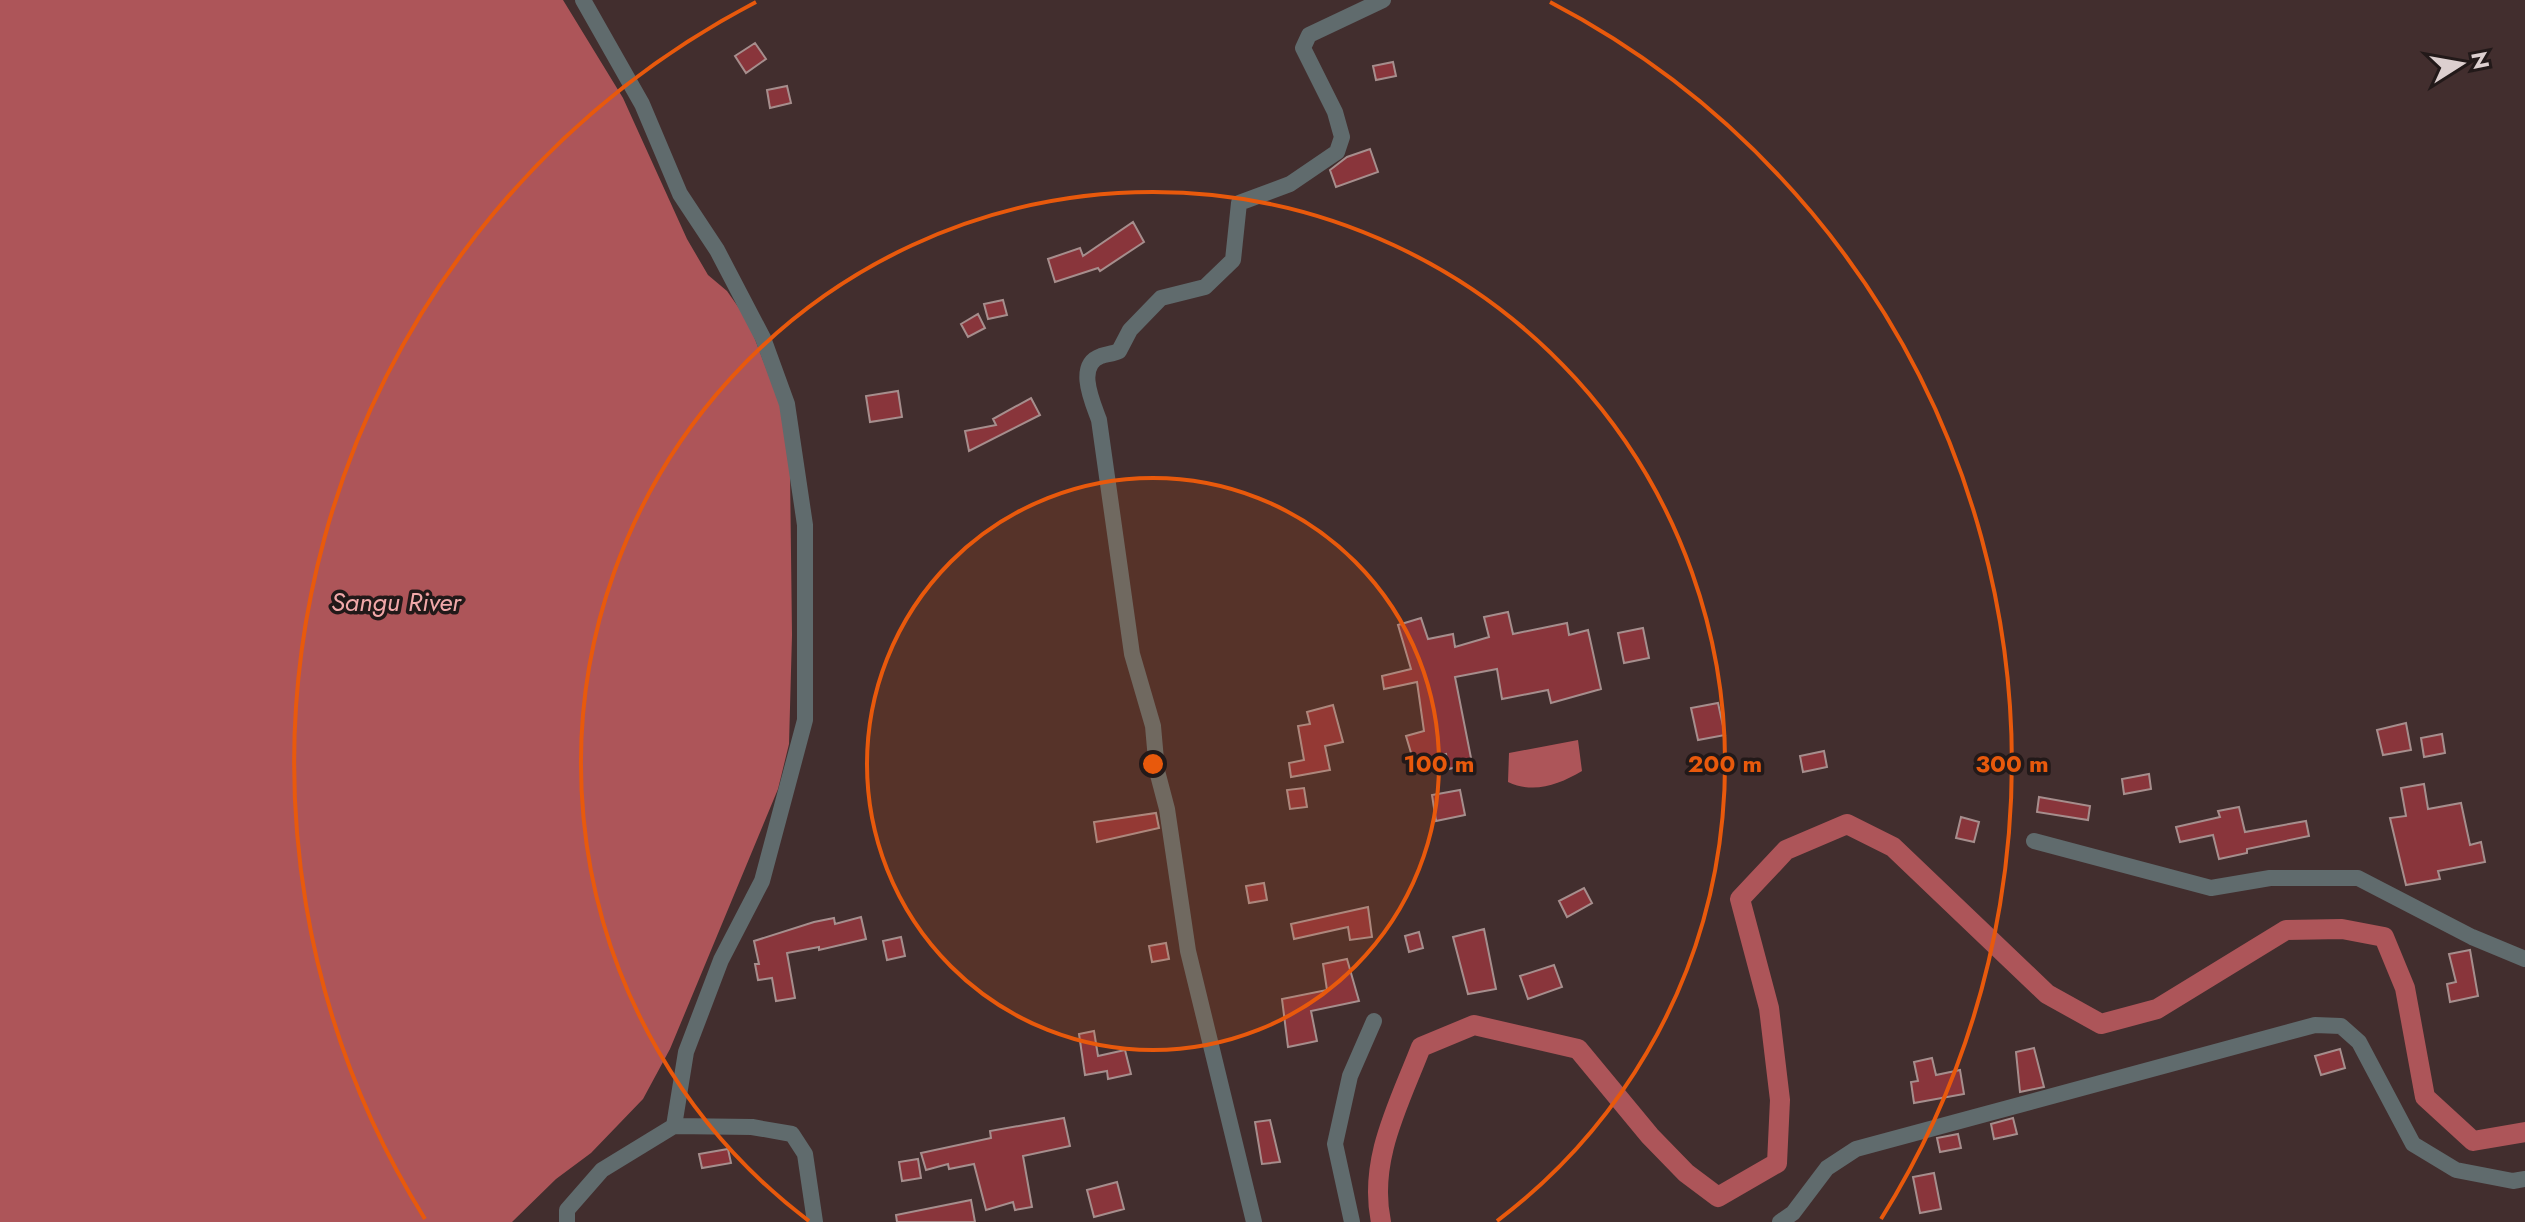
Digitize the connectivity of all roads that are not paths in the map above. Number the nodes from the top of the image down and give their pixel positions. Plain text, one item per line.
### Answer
1 (583, 0) edge
2 (1383, 0) edge
3 (2034, 841) dead end
4 (2525, 959) edge
5 (1374, 1021) dead end
6 (674, 1126) junction
7 (2525, 1179) edge
8 (567, 1222) edge
9 (815, 1222) edge
10 (1254, 1222) edge
11 (1352, 1222) edge
12 (1780, 1222) edge

1 - 6 street
2 - 10 street
3 - 4 street
5 - 11 street
6 - 8 street
6 - 9 street
7 - 12 street

